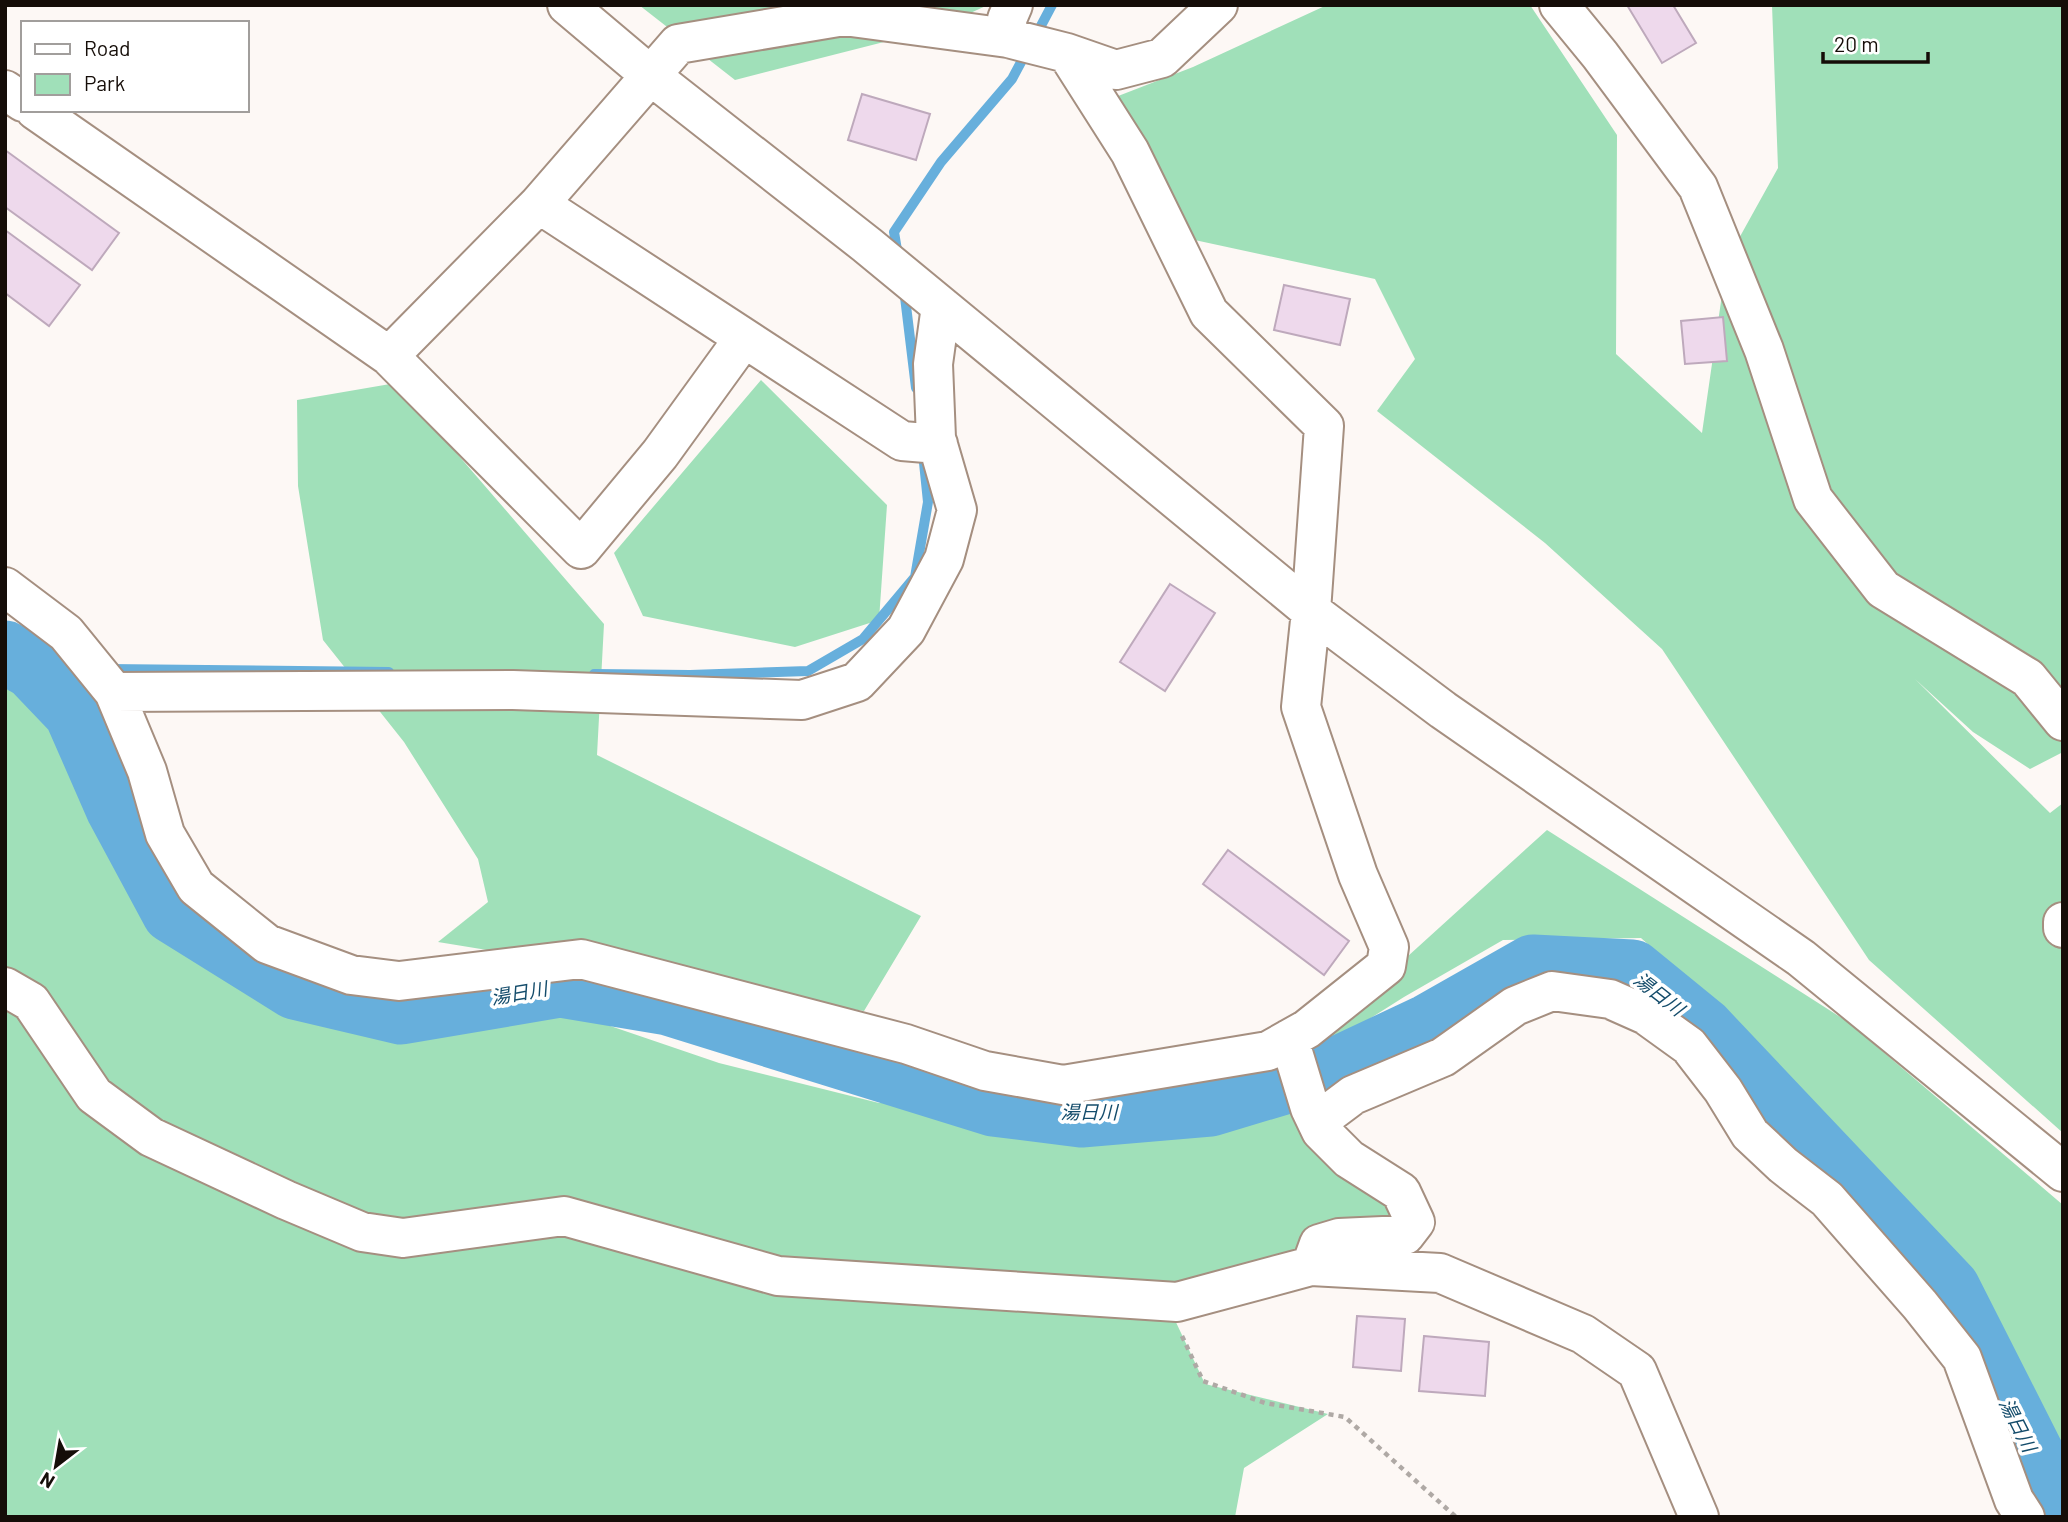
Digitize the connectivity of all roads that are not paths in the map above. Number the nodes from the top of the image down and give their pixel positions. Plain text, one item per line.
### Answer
1 (567, 5) edge
2 (1217, 5) edge
3 (1559, 5) edge
4 (1010, 22) edge
5 (1067, 53) junction
6 (650, 75) junction
7 (5, 90) edge
8 (21, 101) edge
9 (37, 112) edge
10 (540, 204) junction
11 (941, 306) junction
12 (744, 338) junction
13 (389, 356) junction
14 (938, 444) junction
15 (5, 587) edge
16 (1311, 611) junction
17 (114, 692) junction
18 (2063, 721) edge
19 (2063, 922) edge
20 (2063, 928) edge
21 (5, 987) edge
22 (1289, 1039) junction
23 (1317, 1122) junction
24 (2063, 1172) edge
25 (1311, 1266) junction
26 (1699, 1517) edge
27 (2025, 1517) edge

1 - 6 street
2 - 5 street
3 - 18 street
4 - 5 street
4 - 6 street
5 - 16 street
6 - 10 street
6 - 11 street
7 - 8 street
9 - 13 street
10 - 12 street
10 - 13 street
11 - 14 street
11 - 16 street
12 - 13 street
12 - 14 street
14 - 17 street
15 - 17 street
16 - 22 street
16 - 24 street
17 - 22 street
19 - 20 street
21 - 25 street
22 - 23 street
23 - 25 street
23 - 27 street
25 - 26 street

